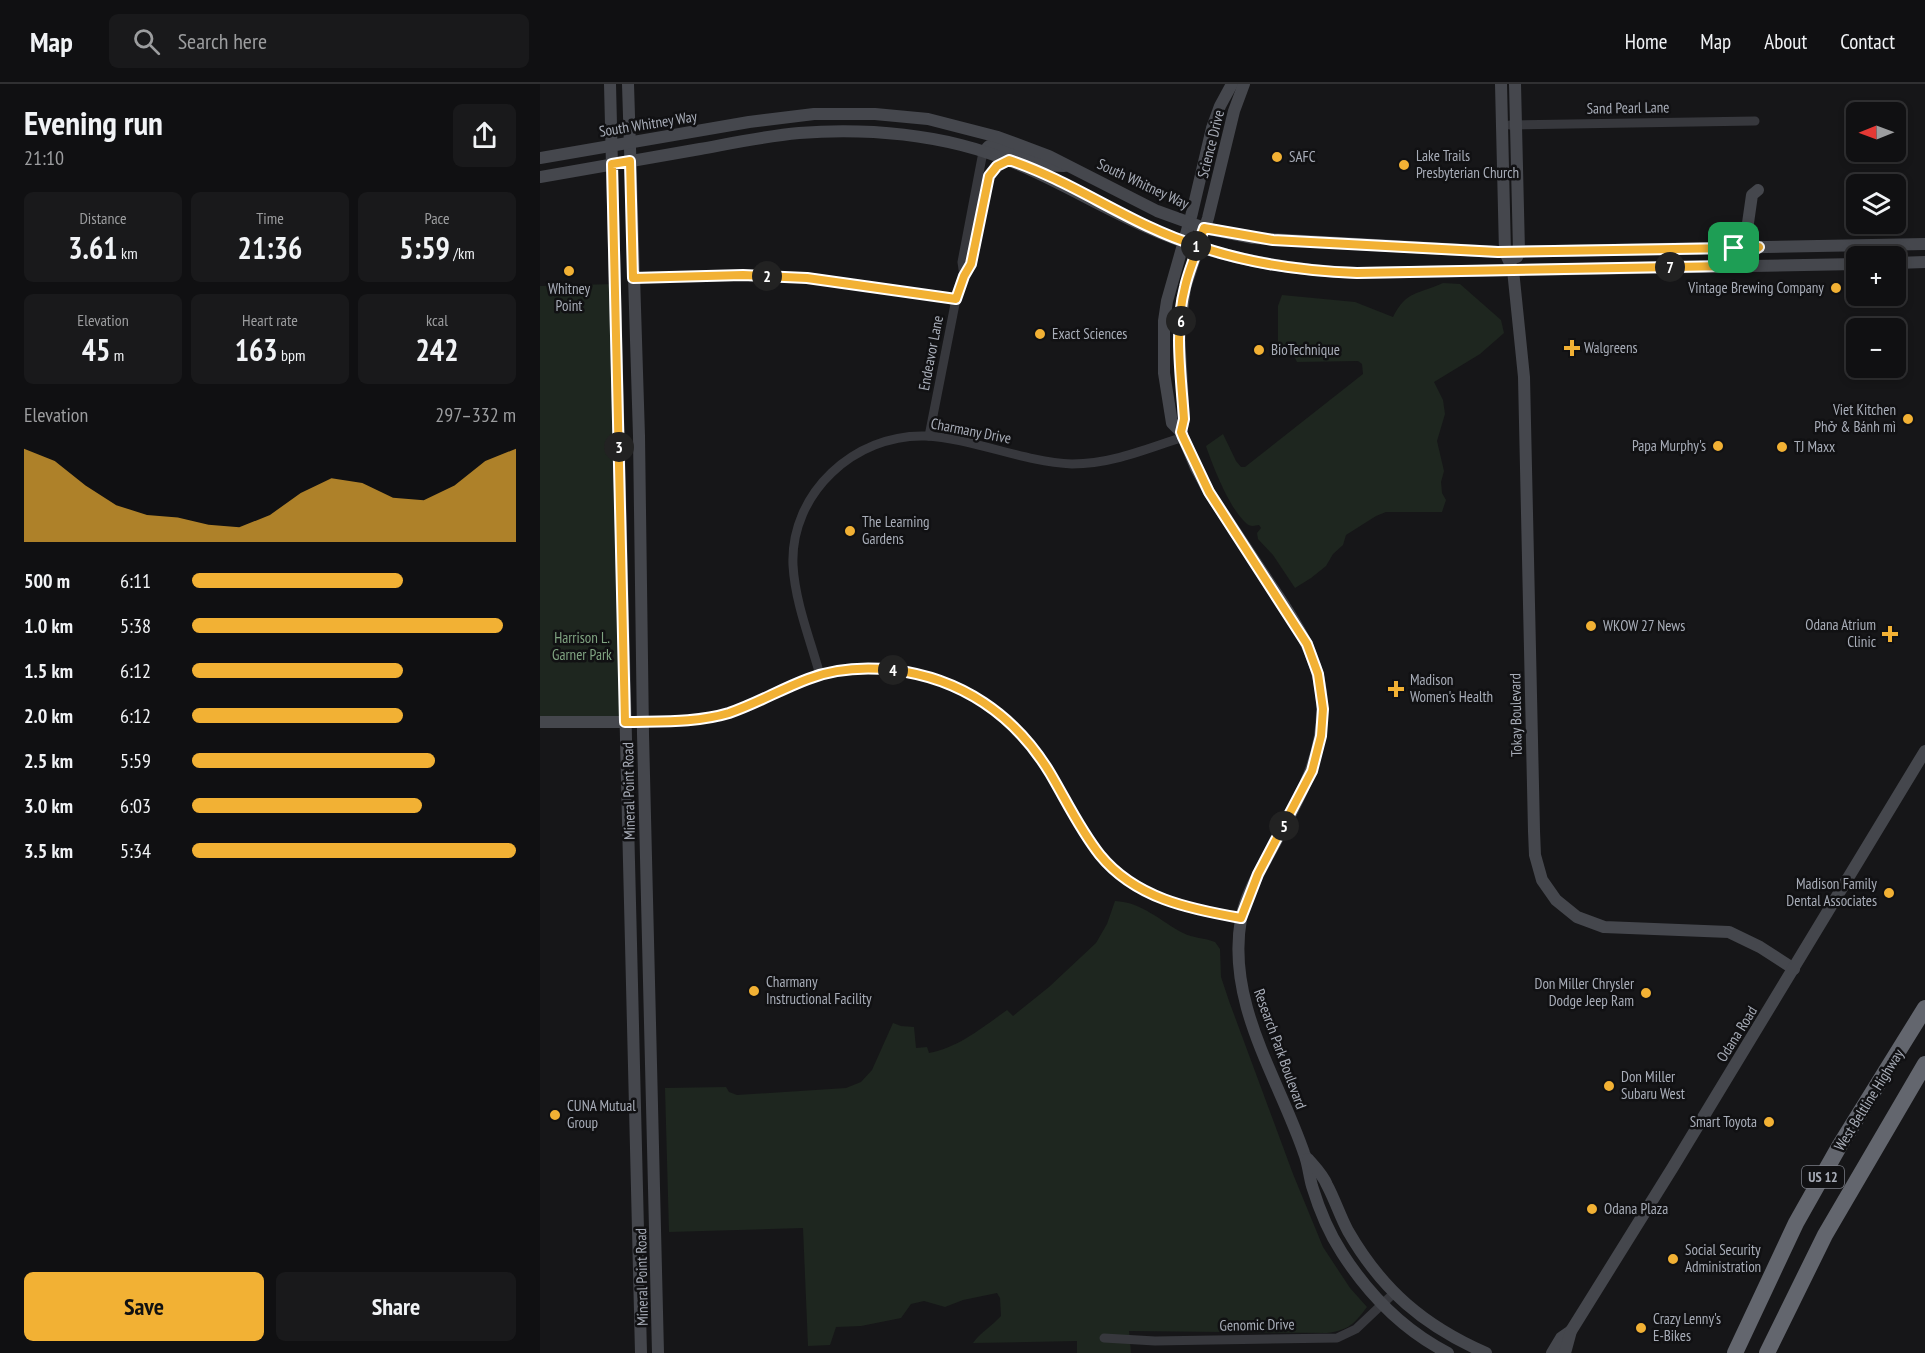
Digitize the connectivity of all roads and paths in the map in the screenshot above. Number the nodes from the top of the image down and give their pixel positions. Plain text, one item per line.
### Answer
1 (610, 84) edge
2 (628, 84) edge
3 (1232, 84) edge
4 (1244, 84) edge
5 (1501, 84) edge
6 (1515, 84) edge
7 (1755, 121) dead end
8 (1502, 125) junction
9 (1516, 125) junction
10 (630, 142) junction
11 (611, 145) junction
12 (983, 152) junction
13 (540, 158) edge
14 (1009, 160) junction
15 (630, 161) junction
16 (612, 164) junction
17 (1071, 166) junction
18 (540, 177) edge
19 (1758, 190) dead end
20 (1190, 223) junction
21 (1204, 228) junction
22 (1184, 242) junction
23 (1925, 244) edge
24 (1198, 246) junction
25 (1759, 247) junction
26 (1778, 247) junction
27 (1734, 248) junction
28 (1519, 251) junction
29 (1505, 252) junction
30 (1925, 262) edge
31 (1906, 263) edge
32 (1846, 264) edge
33 (1727, 266) junction
34 (1757, 266) junction
35 (1513, 270) junction
36 (964, 276) junction
37 (633, 278) junction
38 (956, 299) junction
39 (1182, 435) junction
40 (929, 436) junction
41 (820, 675) junction
42 (643, 721) junction
43 (540, 722) edge
44 (625, 722) junction
45 (1925, 751) edge
46 (1241, 918) junction
47 (1794, 969) junction
48 (1925, 1008) edge
49 (1925, 1064) edge
50 (1304, 1153) junction
51 (1394, 1293) junction
52 (1382, 1304) junction
53 (1571, 1331) junction
54 (1104, 1338) dead end
55 (641, 1353) edge
56 (658, 1353) edge
57 (1448, 1353) edge
58 (1486, 1353) edge
59 (1552, 1353) edge
60 (1565, 1353) edge
61 (1735, 1353) edge
62 (1767, 1353) edge

1 - 11 main road, Mineral Point Road
2 - 10 main road, Mineral Point Road
3 - 20 main road, Science Drive
4 - 21 main road, Science Drive
5 - 8 main road, Tokay Boulevard
6 - 9 main road, Tokay Boulevard
7 - 9 street, Sand Pearl Lane
8 - 9 street, Sand Pearl Lane
8 - 29 main road, Tokay Boulevard
9 - 28 main road, Tokay Boulevard
10 - 11 main road, South Whitney Way
10 - 15 main road, Mineral Point Road
10 - 17 main road, South Whitney Way
11 - 13 main road, South Whitney Way
11 - 16 main road, Mineral Point Road
12 - 14 main road
12 - 15 main road
12 - 17 main road
12 - 36 street, Endeavor Lane
14 - 22 main road
14 - 36 street, Endeavor Lane
15 - 16 main road
15 - 37 main road, Mineral Point Road
16 - 18 main road
16 - 44 main road, Mineral Point Road
17 - 20 main road, South Whitney Way
19 - 27 main road
20 - 21 main road, South Whitney Way
20 - 22 main road, Science Drive
21 - 24 main road, Science Drive
21 - 29 main road, South Whitney Way
22 - 24 main road
22 - 39 main road, Research Park Boulevard
23 - 26 main road, South Whitney Way
24 - 35 main road
24 - 39 main road, Research Park Boulevard
25 - 26 main road, South Whitney Way
25 - 27 main road, South Whitney Way
25 - 33 main road
26 - 34 main road
27 - 28 main road, South Whitney Way
28 - 29 main road, South Whitney Way
28 - 35 main road, Tokay Boulevard
29 - 35 main road, Tokay Boulevard
30 - 31 main road
32 - 34 main road
33 - 34 main road
33 - 35 main road
35 - 47 main road, Tokay Boulevard
36 - 38 street, Endeavor Lane
37 - 38 street
37 - 42 main road, Mineral Point Road
38 - 40 street, Endeavor Lane
39 - 40 street, Charmany Drive
39 - 46 main road, Research Park Boulevard
40 - 41 street, Charmany Drive
41 - 42 street
41 - 46 street
42 - 44 main road
42 - 56 main road, Mineral Point Road
43 - 44 main road
44 - 55 main road, Mineral Point Road
45 - 47 main road, Odana Road
46 - 50 main road, Research Park Boulevard
47 - 53 main road, Odana Road
48 - 61 highway, West Beltline Highway / US 12
49 - 62 highway, West Beltline Highway / US 12
50 - 51 main road, Research Park Boulevard
50 - 52 main road, Research Park Boulevard
51 - 52 street, Genomic Drive
51 - 58 main road, Research Park Boulevard
52 - 54 street, Genomic Drive
52 - 57 main road, Research Park Boulevard
53 - 59 main road, Odana Road
53 - 60 main road, Odana Road

